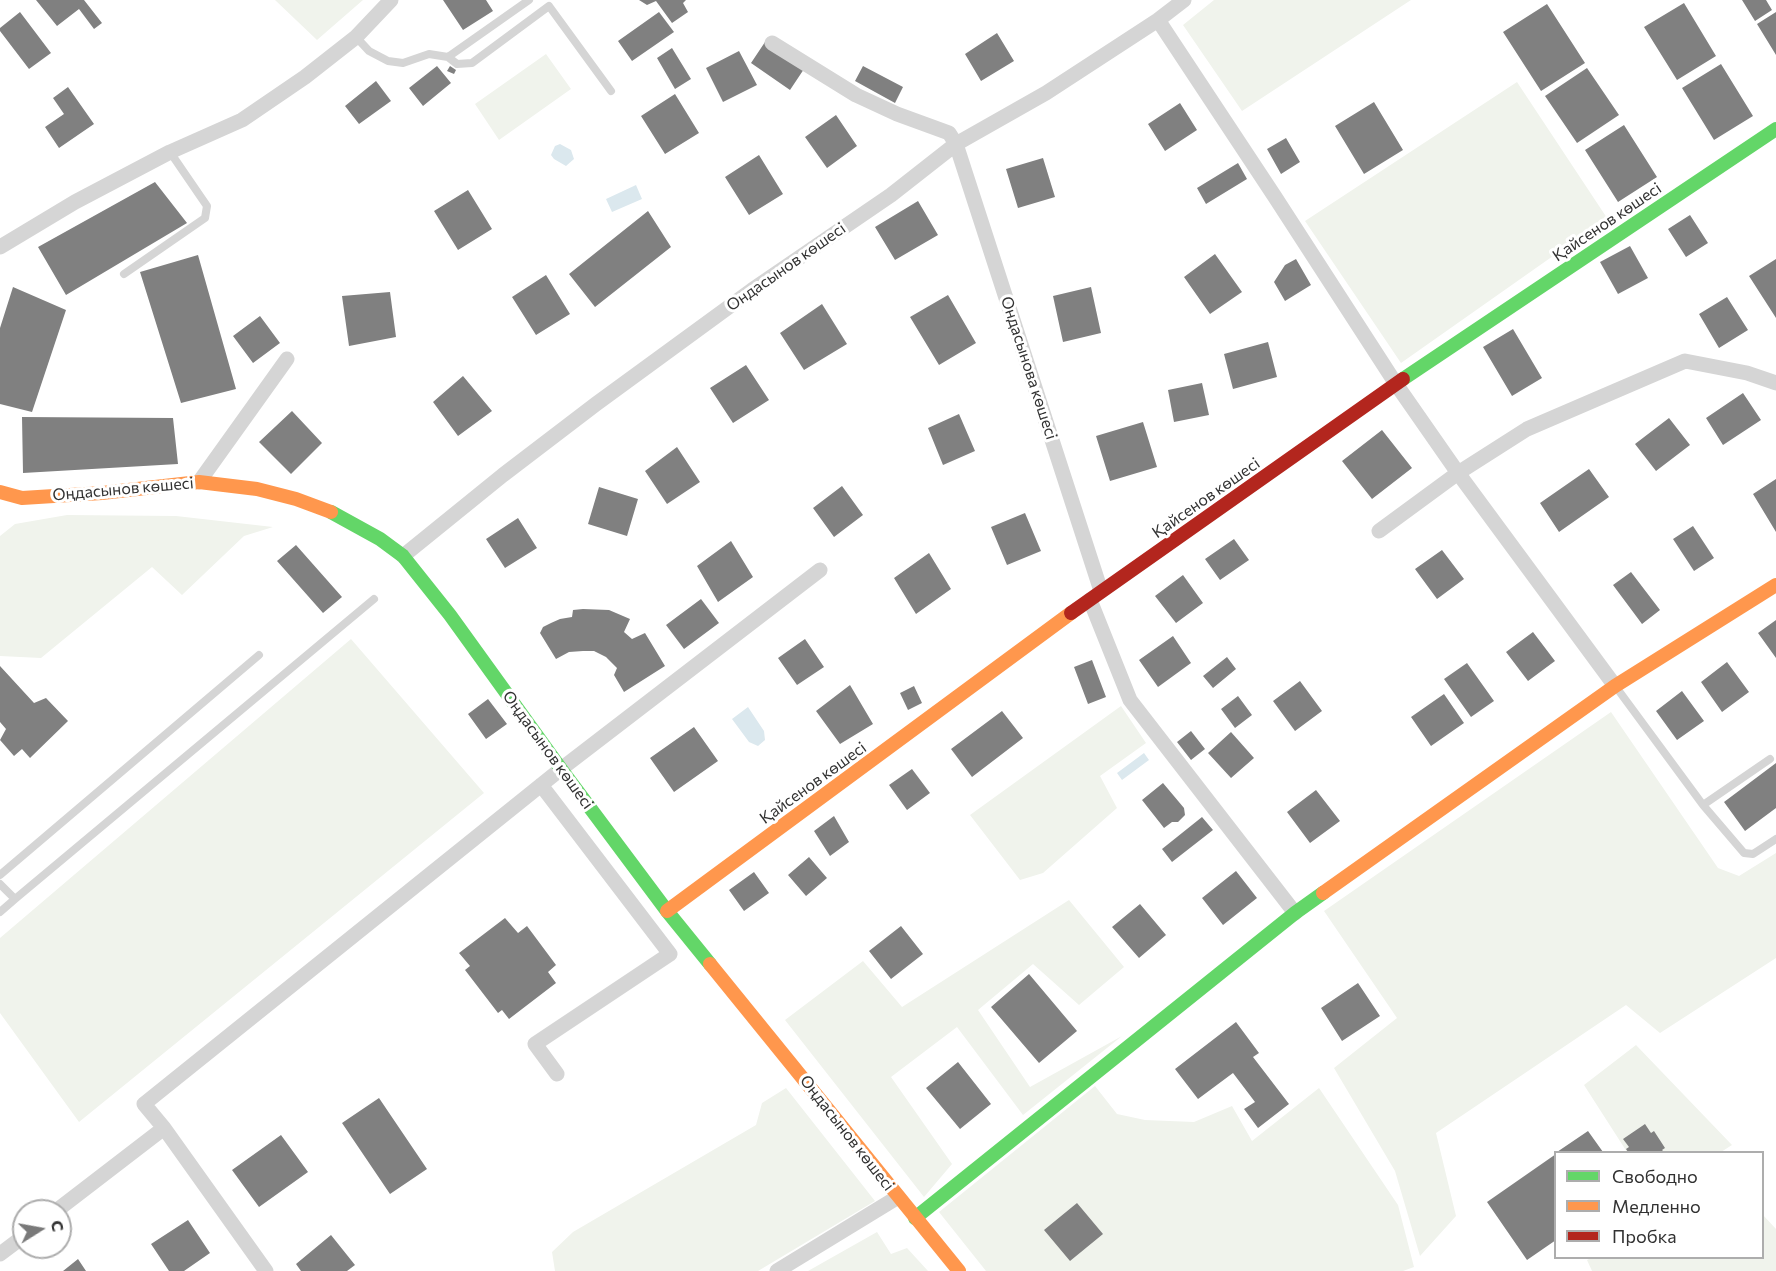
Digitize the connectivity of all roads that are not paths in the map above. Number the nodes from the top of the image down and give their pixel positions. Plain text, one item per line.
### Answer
1 (391, 0) edge
2 (529, 0) edge
3 (1184, 0) edge
4 (1158, 20) junction
5 (356, 37) junction
6 (772, 44) dead end
7 (448, 57) junction
8 (611, 91) dead end
9 (1776, 129) edge
10 (957, 144) junction
11 (170, 152) junction
12 (0, 247) edge
13 (124, 273) dead end
14 (287, 359) dead end
15 (1776, 382) edge
16 (1396, 384) junction
17 (1458, 473) junction
18 (199, 482) junction
19 (0, 492) edge
20 (1379, 531) dead end
21 (403, 556) junction
22 (820, 570) dead end
23 (1776, 585) edge
24 (1096, 596) junction
25 (374, 599) dead end
26 (259, 655) dead end
27 (1615, 686) junction
28 (1770, 759) dead end
29 (561, 769) junction
30 (542, 785) junction
31 (1702, 805) junction
32 (1776, 839) edge
33 (0, 875) edge
34 (0, 885) edge
35 (15, 899) junction
36 (668, 911) junction
37 (0, 912) edge
38 (1295, 913) junction
39 (557, 1074) dead end
40 (164, 1128) junction
41 (898, 1197) junction
42 (72, 1199) edge
43 (915, 1218) junction
44 (266, 1271) edge
45 (777, 1271) edge
46 (959, 1271) edge

1 - 5 street
2 - 7 lane
3 - 4 street, Ондасынов көшесі
4 - 10 street, Ондасынов көшесі
4 - 16 street
5 - 7 lane
5 - 11 street
6 - 10 street
7 - 8 lane
9 - 16 street, Қайсенов көшесі
10 - 21 street, Ондасынов көшесі
10 - 24 street, Ондасынова көшесі
11 - 12 street
11 - 13 lane
14 - 18 street
15 - 17 street
16 - 17 street
16 - 24 street, Қайсенов көшесі
17 - 20 street
17 - 27 street
18 - 19 street, Оңдасынов көшесі
18 - 21 street, Оңдасынов көшесі
21 - 29 street, Оңдасынов көшесі
22 - 29 street
23 - 27 street
24 - 36 street, Қайсенов көшесі
24 - 38 street, Ондасынова көшесі
25 - 35 lane
26 - 33 lane
27 - 31 lane
27 - 38 street
28 - 31 lane
29 - 30 street
29 - 36 street, Оңдасынов көшесі
30 - 39 street
30 - 40 street
31 - 32 lane
34 - 35 lane
35 - 37 lane
36 - 41 street, Оңдасынов көшесі
38 - 43 street
40 - 42 street
40 - 44 street
41 - 43 street, Оңдасынов көшесі
41 - 45 street
43 - 46 street, Оңдасынов көшесі

